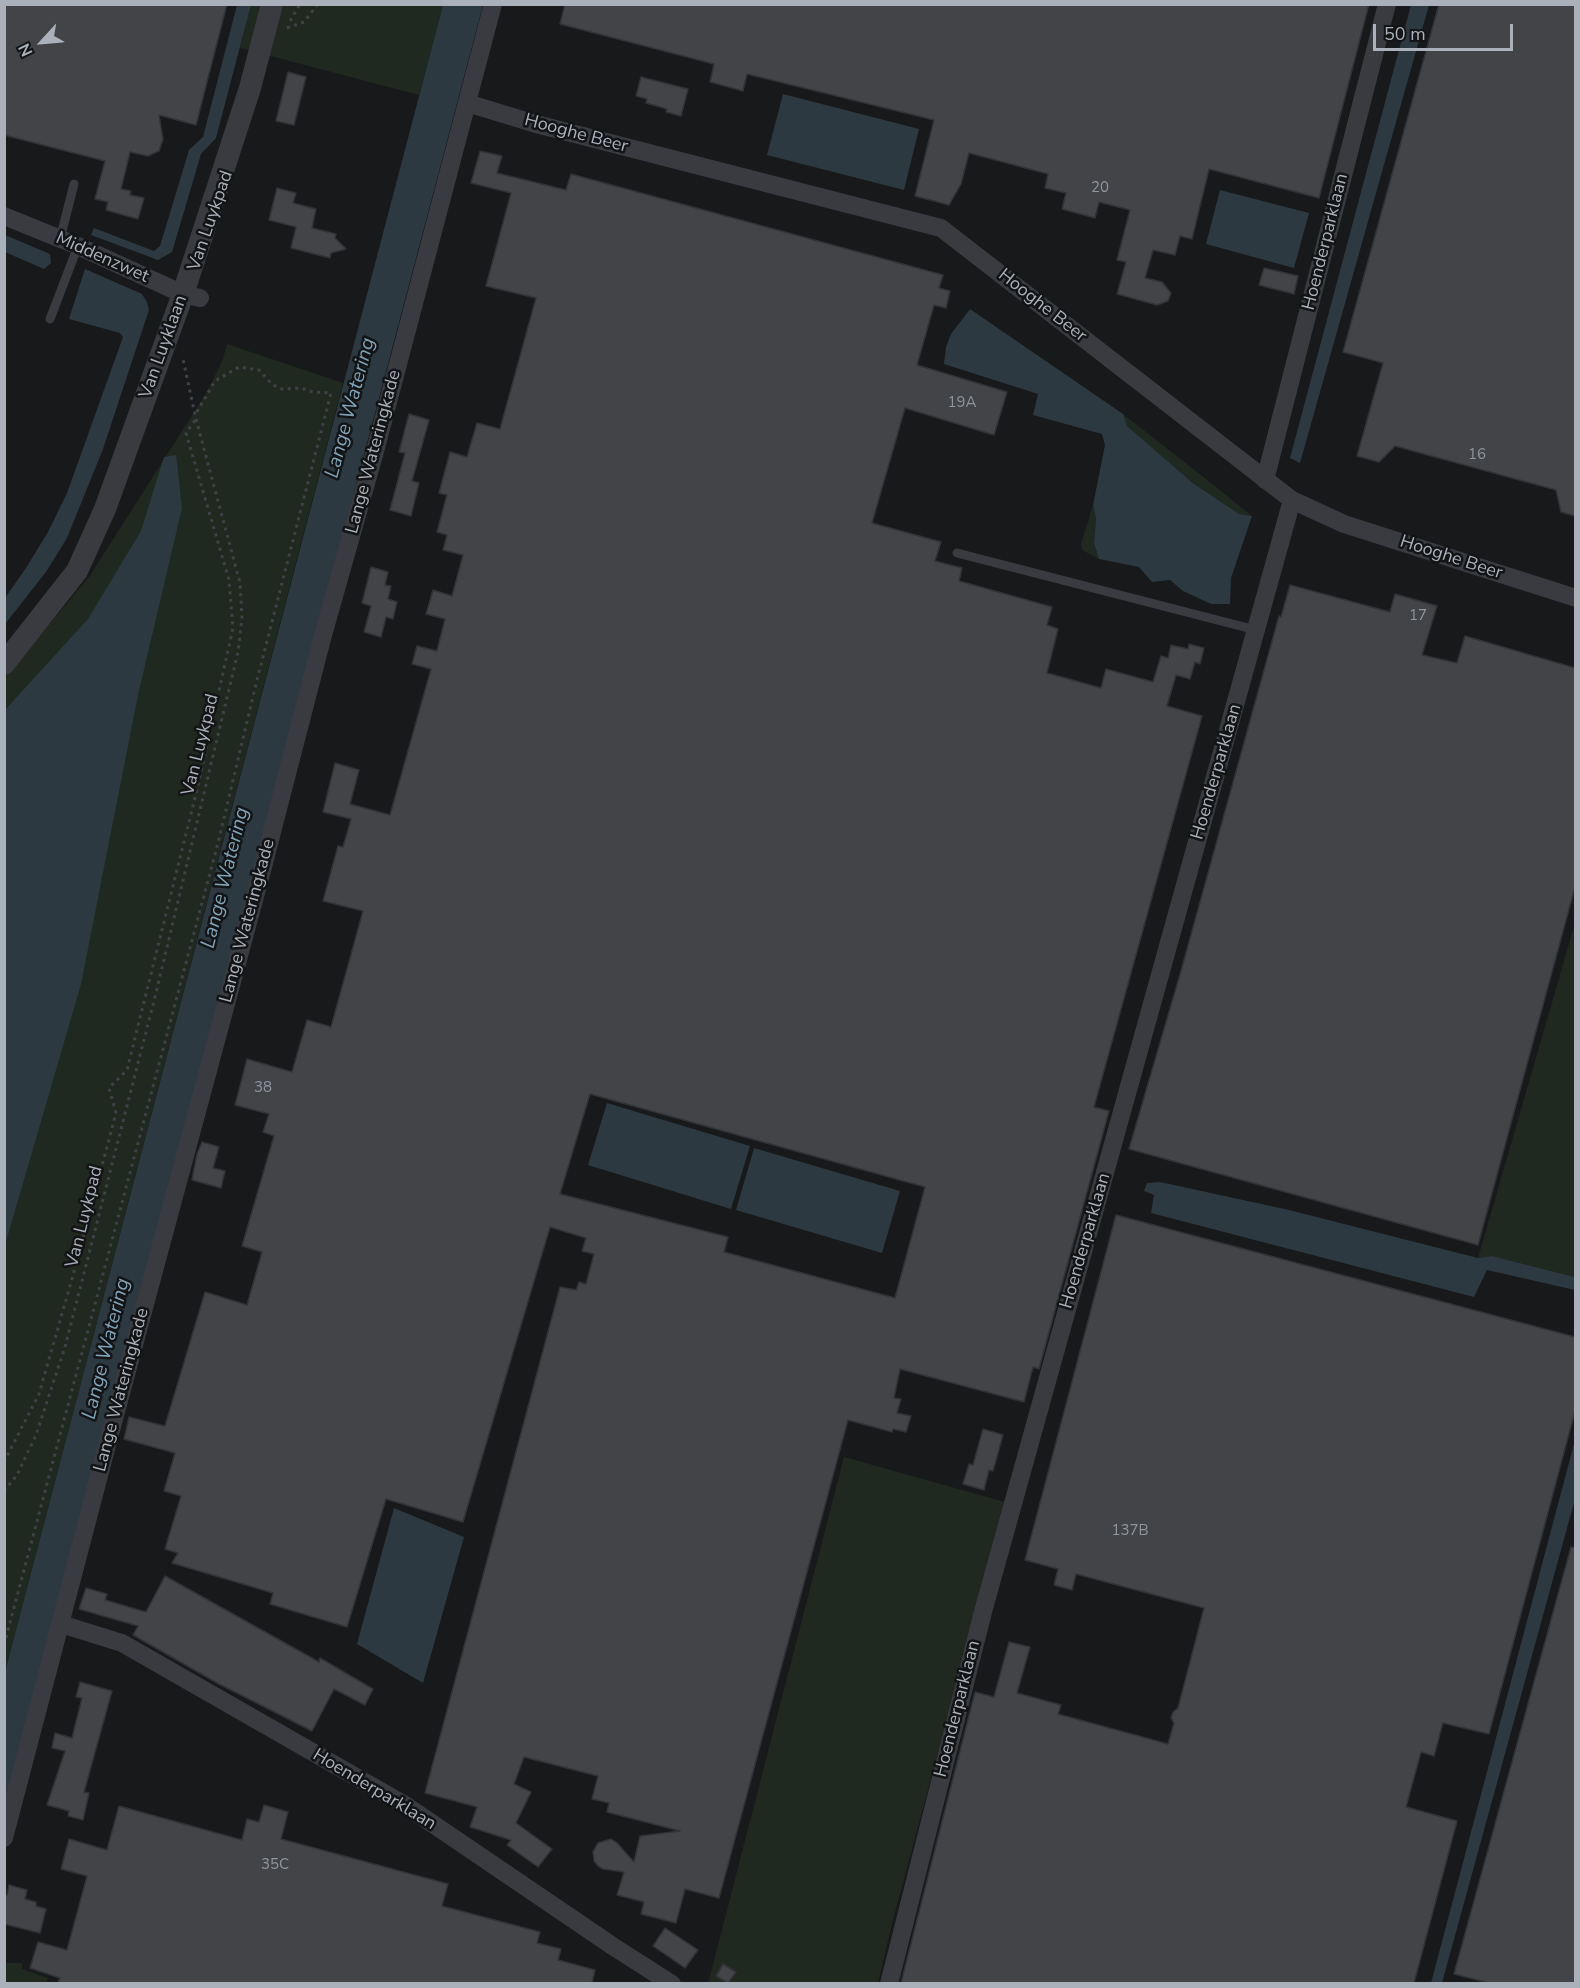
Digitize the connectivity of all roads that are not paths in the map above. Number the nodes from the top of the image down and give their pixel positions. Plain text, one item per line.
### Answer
1 (272, 4) edge
2 (493, 4) edge
3 (1387, 4) edge
4 (467, 103) junction
5 (74, 183) dead end
6 (4, 216) edge
7 (60, 239) junction
8 (78, 246) junction
9 (191, 296) junction
10 (50, 319) dead end
11 (1265, 480) junction
12 (1292, 500) junction
13 (957, 553) dead end
14 (1575, 598) edge
15 (1257, 630) junction
16 (4, 664) edge
17 (61, 1624) junction
18 (4, 1838) edge
19 (672, 1983) edge
20 (889, 1983) edge

1 - 9 street, Van Luyklaan
2 - 4 street, Lange Wateringkade
3 - 11 street, Hoenderparklaan
4 - 11 street, Hooghe Beer
4 - 17 street, Lange Wateringkade
5 - 7 lane
6 - 7 street, Middenzwet
7 - 8 street, Middenzwet
8 - 9 street, Middenzwet
8 - 10 lane
9 - 16 street, Van Luyklaan
11 - 12 street, Hooghe Beer
12 - 14 street, Hooghe Beer
12 - 15 street, Hoenderparklaan
13 - 15 lane
15 - 20 street, Hoenderparklaan
17 - 18 street, Lange Wateringkade
17 - 19 street, Hoenderparklaan

